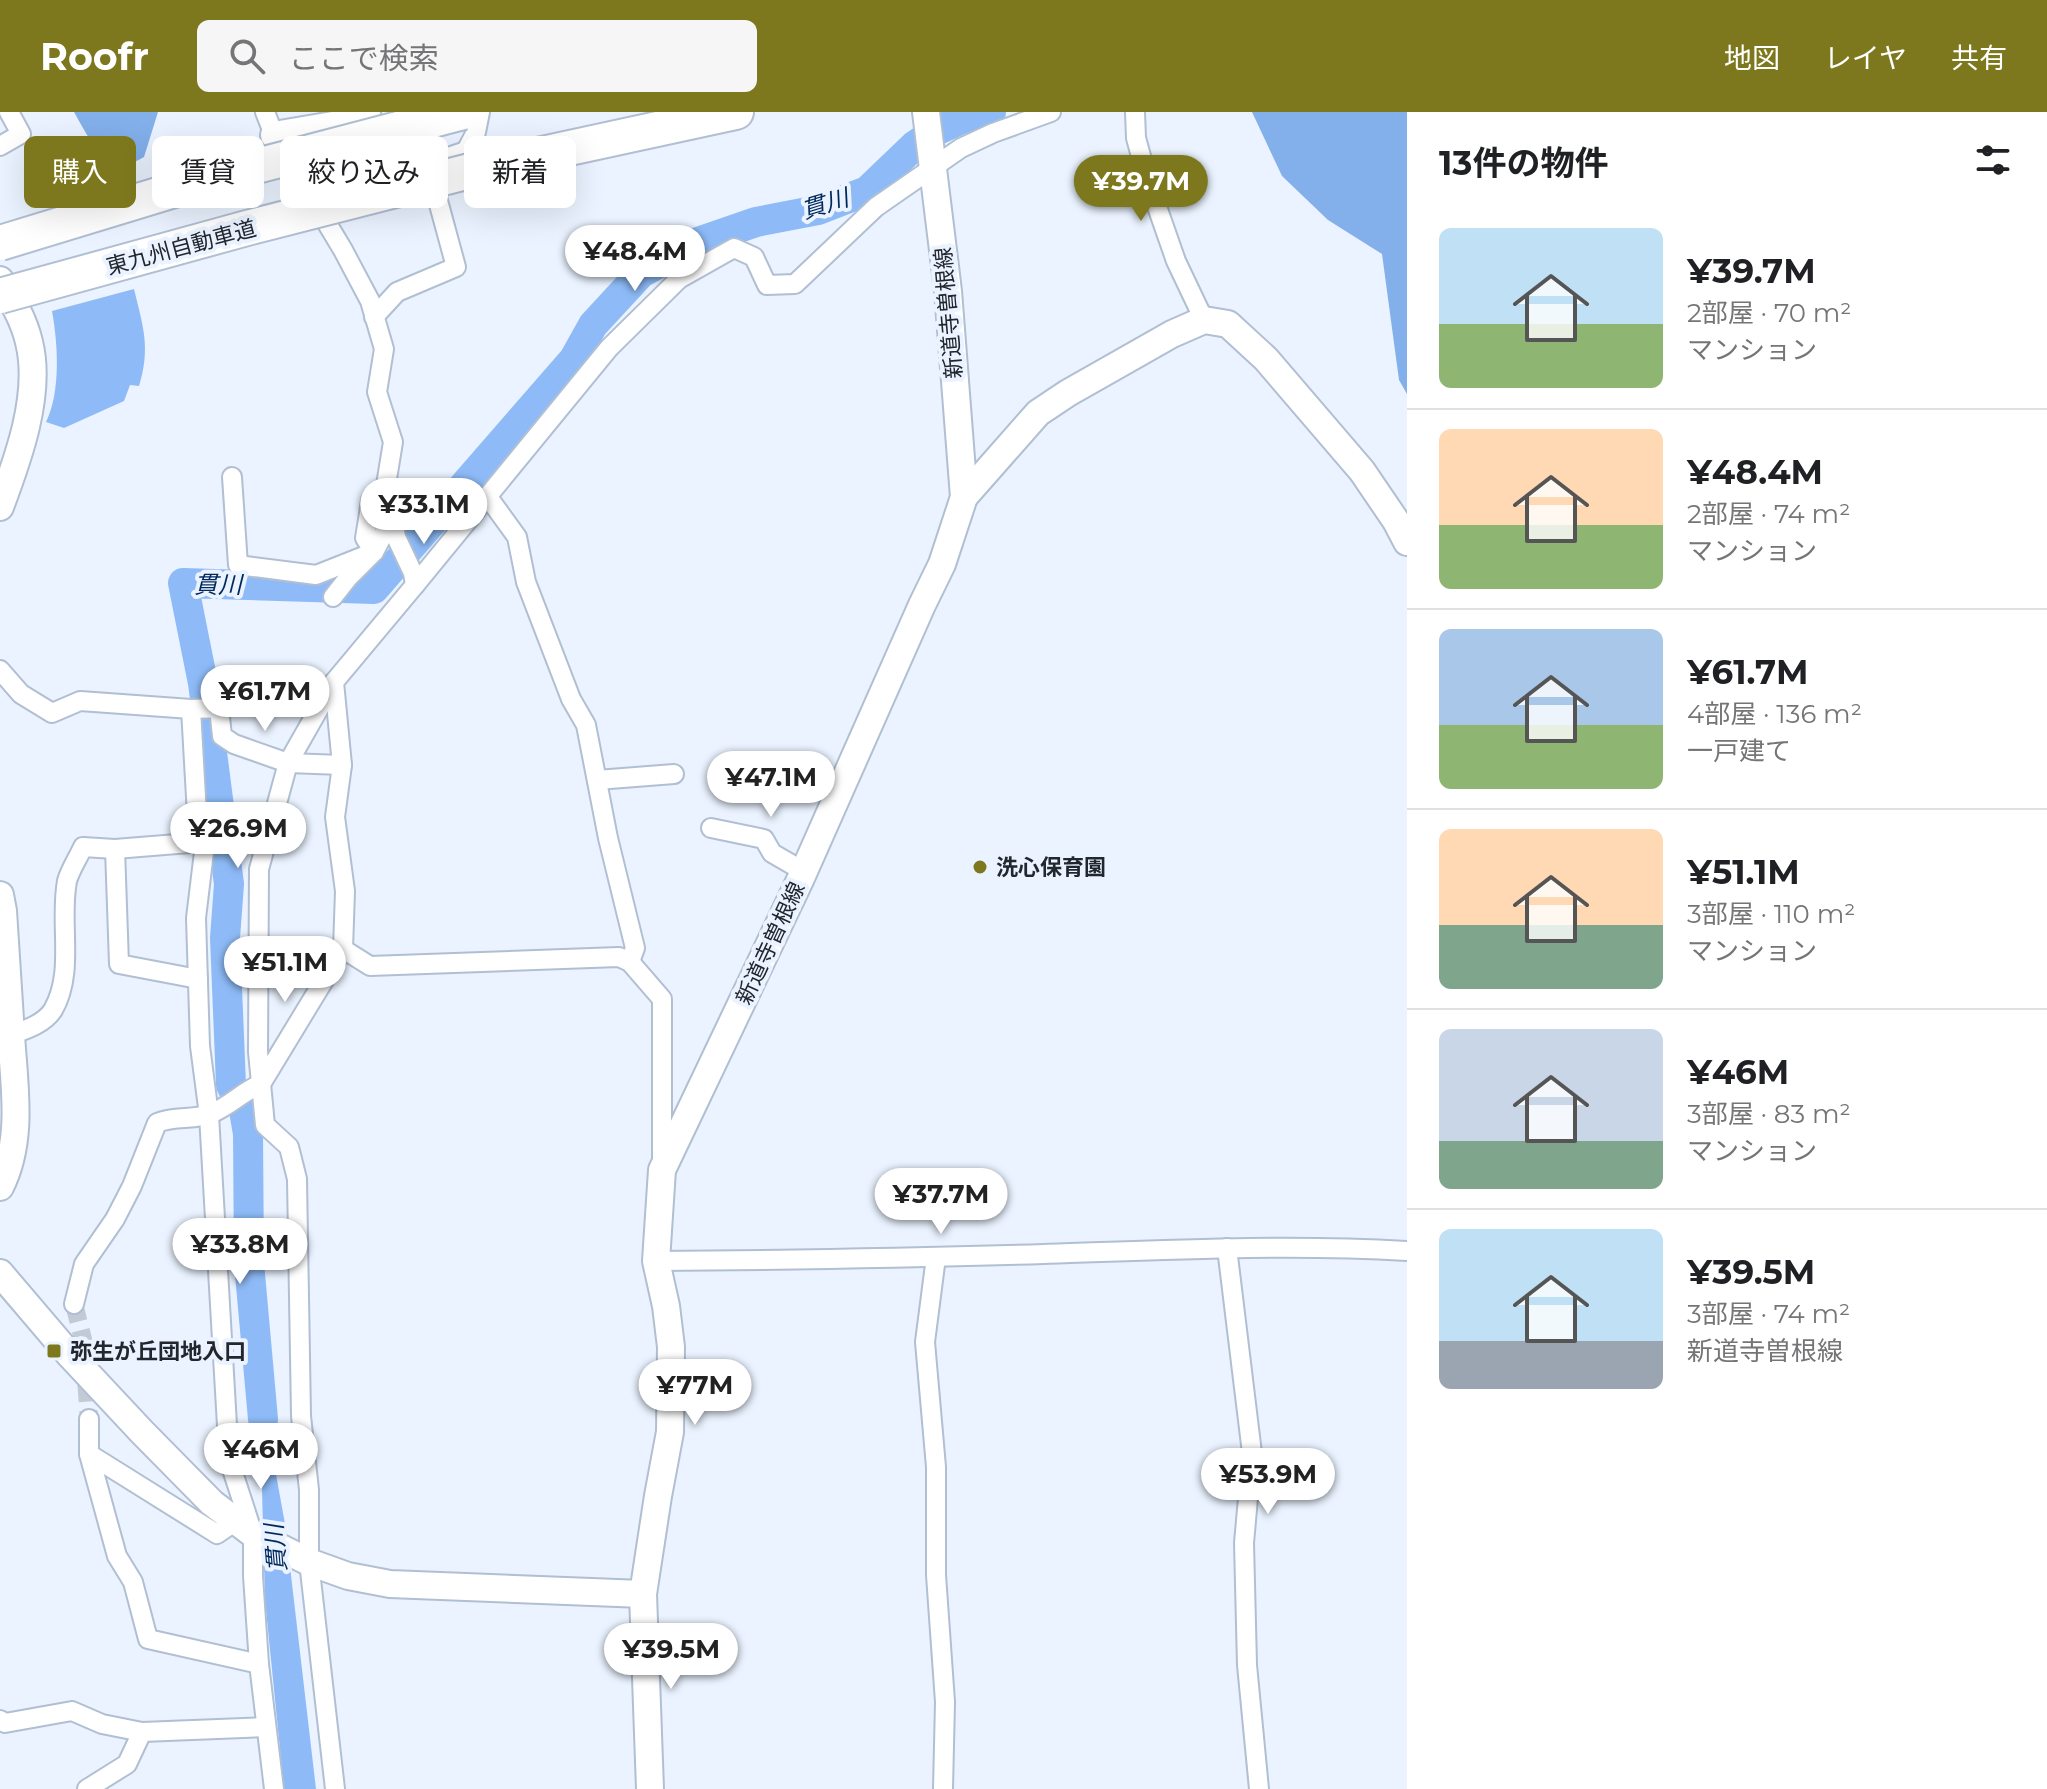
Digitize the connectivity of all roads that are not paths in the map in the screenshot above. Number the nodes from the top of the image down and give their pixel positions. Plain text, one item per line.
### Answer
1 (9, 112) edge
2 (367, 112) edge
3 (463, 112) edge
4 (480, 112) edge
5 (736, 112) edge
6 (1051, 112) edge
7 (1135, 112) edge
8 (927, 122) edge
9 (270, 123) edge
10 (0, 146) edge
11 (933, 166) junction
12 (0, 243) edge
13 (0, 280) edge
14 (0, 296) edge
15 (374, 317) junction
16 (1204, 320) junction
17 (232, 477) dead end
18 (385, 491) junction
19 (488, 497) junction
20 (964, 497) junction
21 (0, 507) edge
22 (393, 516) junction
23 (1407, 542) edge
24 (374, 552) junction
25 (414, 579) junction
26 (333, 597) dead end
27 (0, 670) edge
28 (334, 682) junction
29 (200, 709) junction
30 (285, 762) junction
31 (342, 765) junction
32 (674, 774) dead end
33 (597, 780) junction
34 (711, 828) dead end
35 (202, 842) junction
36 (115, 849) junction
37 (803, 871) junction
38 (0, 895) edge
39 (343, 949) junction
40 (630, 962) junction
41 (198, 979) junction
42 (11, 1035) junction
43 (256, 1086) junction
44 (213, 1113) junction
45 (662, 1170) junction
46 (0, 1187) edge
47 (1227, 1248) junction
48 (1407, 1251) edge
49 (936, 1257) junction
50 (656, 1261) junction
51 (0, 1273) edge
52 (74, 1304) tunnel mouth
53 (89, 1419) tunnel mouth
54 (89, 1454) junction
55 (245, 1528) junction
56 (309, 1562) junction
57 (643, 1594) junction
58 (259, 1664) junction
59 (0, 1720) edge
60 (266, 1727) junction
61 (142, 1732) junction
62 (87, 1789) edge
63 (274, 1789) edge
64 (335, 1789) edge
65 (650, 1789) edge
66 (943, 1789) edge
67 (1259, 1789) edge

1 - 10 street
2 - 9 street
3 - 12 highway, bridge
4 - 15 street
5 - 14 highway, 東九州自動車道, bridge
6 - 11 street
7 - 16 street
8 - 11 street, 新道寺曽根線
9 - 15 street
11 - 19 street
11 - 20 street, 新道寺曽根線
13 - 21 street
15 - 18 street
16 - 20 street
16 - 23 street
17 - 24 street
18 - 22 street
18 - 24 street
19 - 25 street
19 - 33 street
20 - 37 street, 新道寺曽根線
22 - 24 street
22 - 25 street
24 - 26 street
25 - 28 street
27 - 29 street
28 - 30 street
28 - 31 street
29 - 30 street
29 - 35 street
30 - 31 street
30 - 43 street
31 - 39 street
32 - 33 street
33 - 40 street
34 - 37 street
35 - 36 street
35 - 41 street
36 - 41 street
36 - 42 street
37 - 45 street, 新道寺曽根線
38 - 42 street
39 - 40 street
39 - 43 street
40 - 45 street
41 - 44 street
42 - 46 street
43 - 44 street
43 - 56 street
44 - 52 street
44 - 55 street
45 - 50 street, 新道寺曽根線
47 - 48 street
47 - 49 street
47 - 67 street
49 - 50 street
49 - 66 street
50 - 57 street, 新道寺曽根線
51 - 55 street
53 - 54 street
54 - 55 street
54 - 58 street
55 - 56 street
55 - 58 street
56 - 57 street
56 - 64 street
57 - 65 street, 新道寺曽根線
58 - 60 street
59 - 61 street
60 - 61 street
60 - 63 street
61 - 62 street

